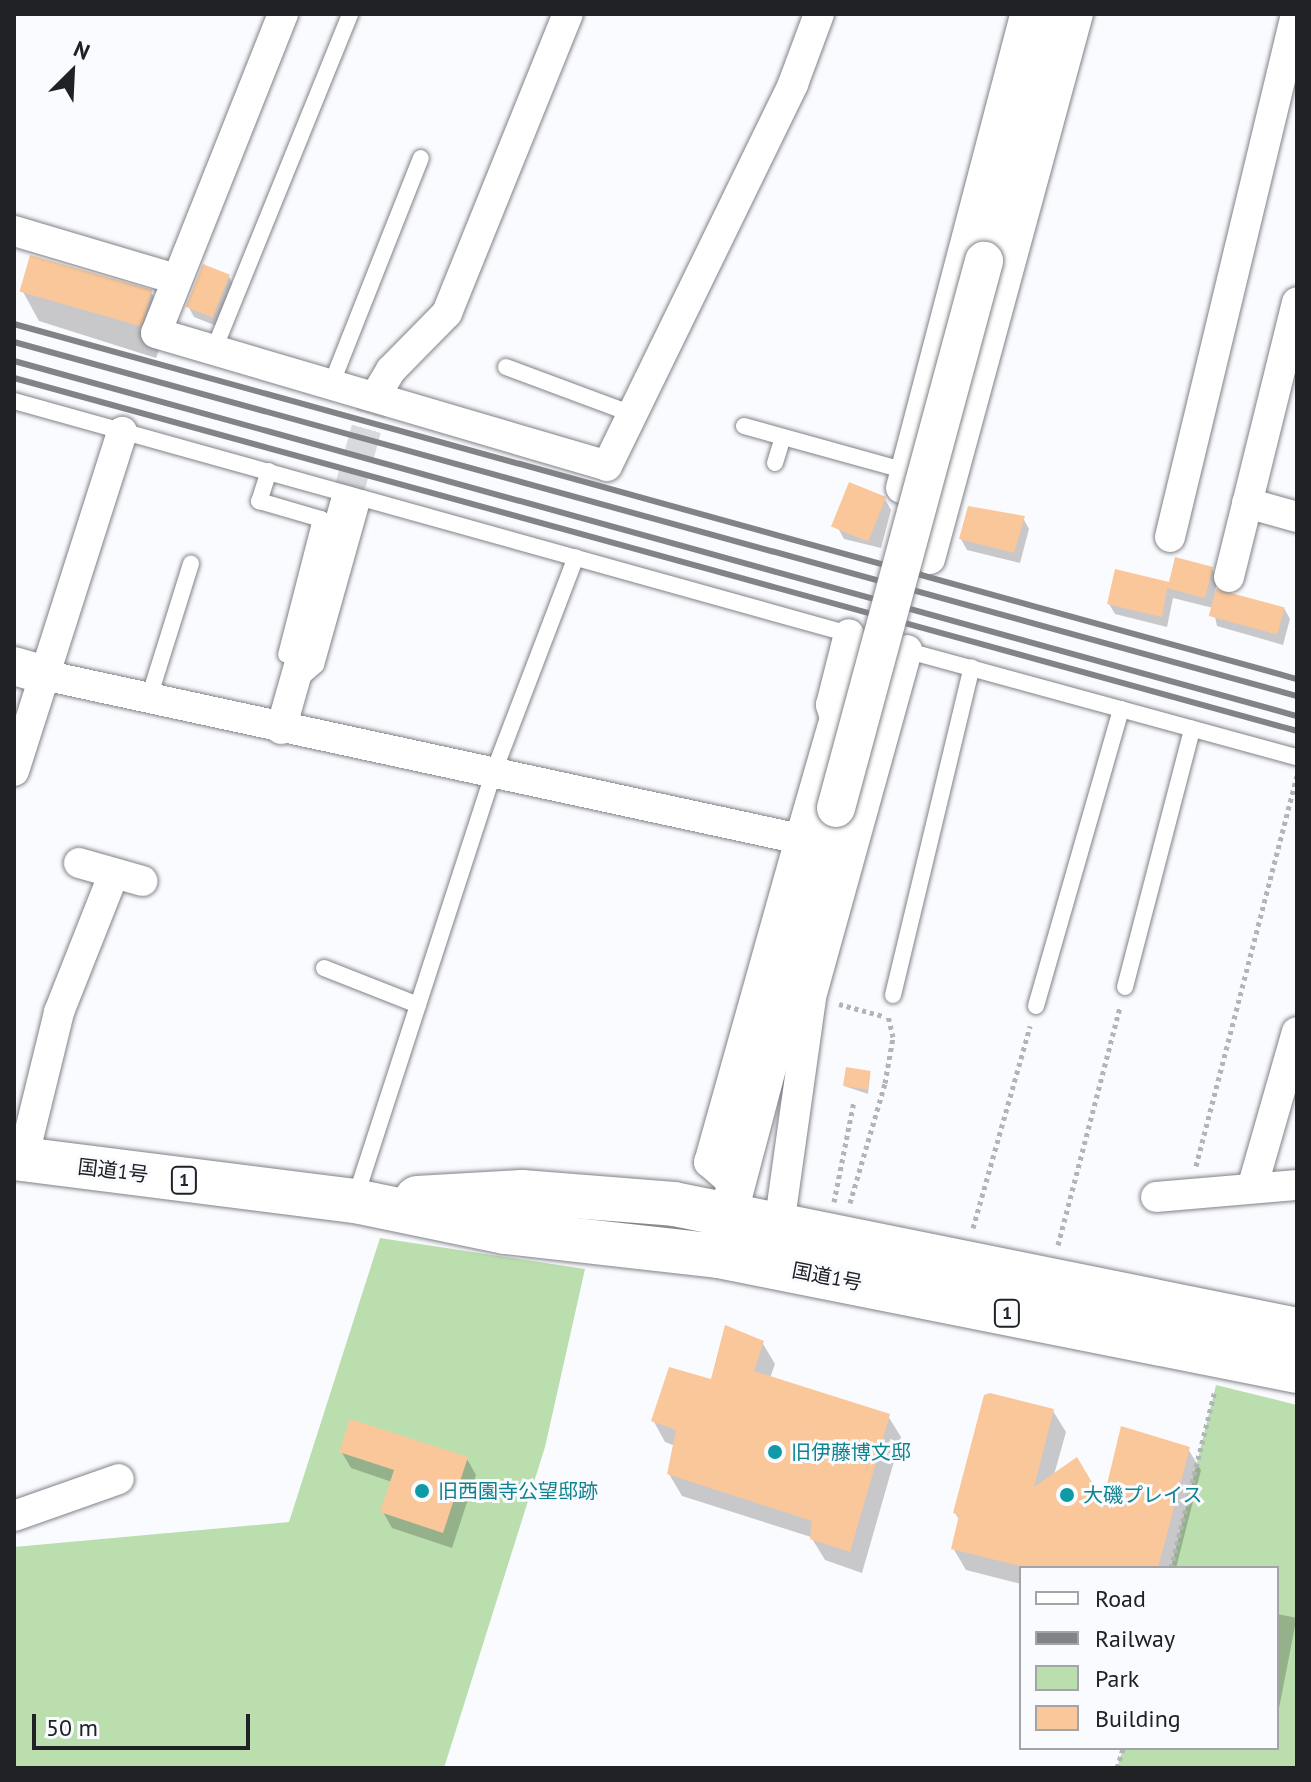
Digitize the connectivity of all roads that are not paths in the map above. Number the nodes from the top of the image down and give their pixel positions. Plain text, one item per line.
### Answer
1 (283, 14) edge
2 (350, 14) edge
3 (568, 14) edge
4 (819, 14) edge
5 (1025, 14) edge
6 (1052, 14) edge
7 (1078, 14) edge
8 (1296, 14) edge
9 (421, 158) dead end
10 (14, 231) edge
11 (176, 279) junction
12 (1296, 308) edge
13 (213, 352) junction
14 (506, 367) dead end
15 (331, 385) junction
16 (376, 395) tunnel mouth
17 (14, 401) edge
18 (635, 415) junction
19 (744, 426) dead end
20 (122, 432) junction
21 (783, 437) junction
22 (914, 438) junction
23 (775, 463) dead end
24 (955, 466) junction
25 (269, 471) junction
26 (903, 480) joint
27 (354, 500) junction
28 (1247, 503) junction
29 (1297, 517) edge
30 (1170, 537) dead end
31 (576, 557) junction
32 (930, 559) dead end
33 (191, 564) dead end
34 (1229, 577) dead end
35 (849, 634) junction
36 (907, 650) junction
37 (286, 655) joint
38 (972, 667) junction
39 (31, 671) edge
40 (293, 684) junction
41 (148, 701) junction
42 (1121, 709) junction
43 (281, 729) junction
44 (1192, 729) junction
45 (1297, 757) edge
46 (14, 771) edge
47 (493, 774) junction
48 (800, 839) junction
49 (79, 863) dead end
50 (324, 968) dead end
51 (1125, 987) road end
52 (893, 995) dead end
53 (418, 1005) junction
54 (1036, 1006) road end
55 (1297, 1032) edge
56 (18, 1159) edge
57 (1253, 1185) junction
58 (1297, 1185) edge
59 (1156, 1197) dead end
60 (731, 1198) junction
61 (355, 1201) junction
62 (779, 1226) junction
63 (718, 1256) junction
64 (1297, 1330) edge
65 (1297, 1371) edge
66 (119, 1479) dead end
67 (14, 1516) edge

1 - 11 street
2 - 13 lane
3 - 16 street
4 - 18 street
5 - 22 street
6 - 60 street, bridge
7 - 24 street
8 - 30 street
9 - 15 lane
10 - 11 street
11 - 13 street
12 - 28 street
13 - 15 street
14 - 18 lane
15 - 18 street
17 - 20 lane
19 - 21 lane
20 - 25 lane
20 - 39 street
21 - 23 lane
21 - 26 lane
22 - 24 street
22 - 26 street
24 - 32 street
25 - 27 lane
25 - 37 lane
27 - 31 lane
27 - 40 street
28 - 29 street
28 - 34 street
31 - 35 lane
31 - 47 lane
33 - 41 lane
35 - 36 lane
35 - 48 street
36 - 38 lane
36 - 62 street
37 - 40 street
38 - 42 lane
38 - 52 lane
39 - 41 street
39 - 46 street
40 - 43 street
41 - 43 street
42 - 44 lane
42 - 54 lane
43 - 47 street
44 - 45 lane
44 - 51 lane
47 - 48 street
47 - 53 lane
48 - 60 street
49 - 56 street
50 - 53 lane
53 - 61 lane
55 - 57 street
56 - 61 highway, 国道1号 / 1
57 - 58 street
57 - 59 street
60 - 61 highway, 国道1号 / 1
60 - 62 highway, 国道1号 / 1
60 - 63 street
61 - 63 highway, 国道1号 / 1
62 - 64 highway, 国道1号 / 1
63 - 65 highway, 国道1号 / 1
66 - 67 street

